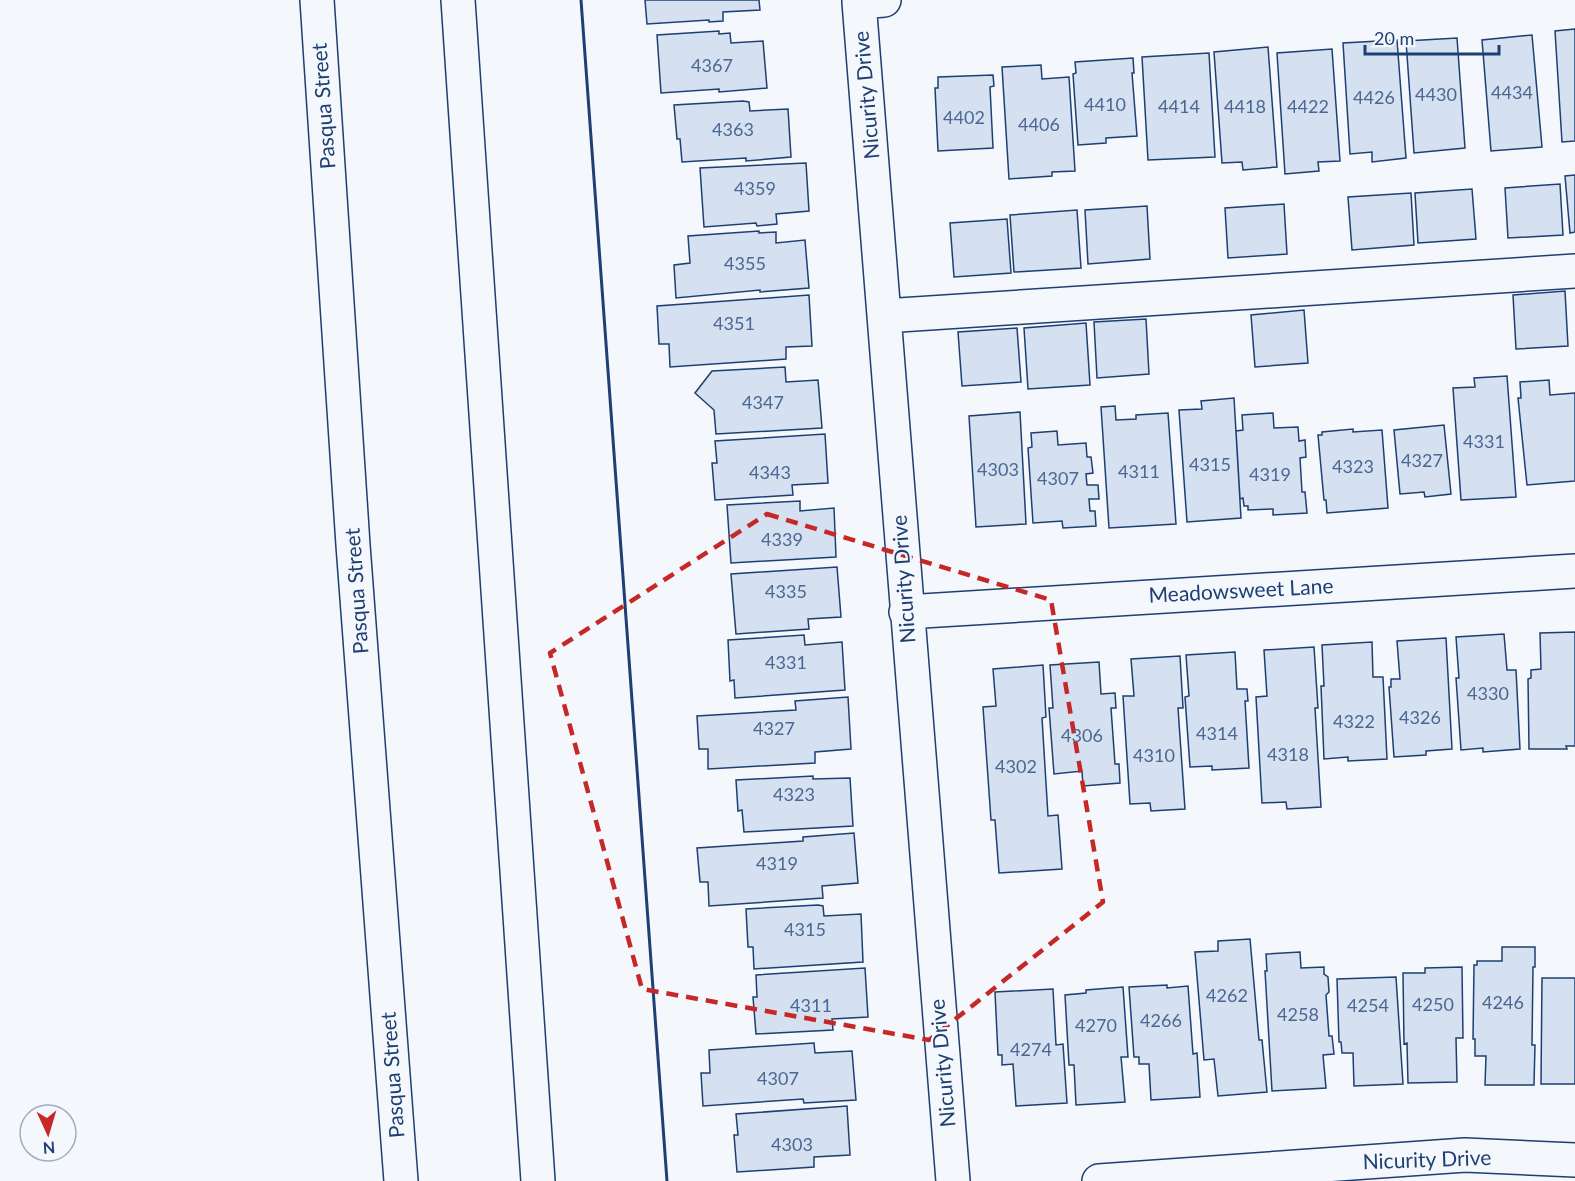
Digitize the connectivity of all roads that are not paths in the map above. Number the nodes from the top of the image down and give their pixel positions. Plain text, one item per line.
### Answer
1 (317, 0) edge
2 (458, 0) edge
3 (884, 0) edge
4 (1575, 271) edge
5 (884, 316) junction
6 (1575, 571) edge
7 (906, 612) junction
8 (1575, 1160) edge
9 (401, 1181) edge
10 (538, 1181) edge
11 (953, 1181) edge
12 (1099, 1181) edge

1 - 9 main road, Pasqua Street
2 - 10 main road
3 - 5 main road, Nicurity Drive
4 - 5 main road
5 - 7 main road, Nicurity Drive
6 - 7 main road, Meadowsweet Lane
7 - 11 main road, Nicurity Drive
8 - 12 main road, Nicurity Drive

